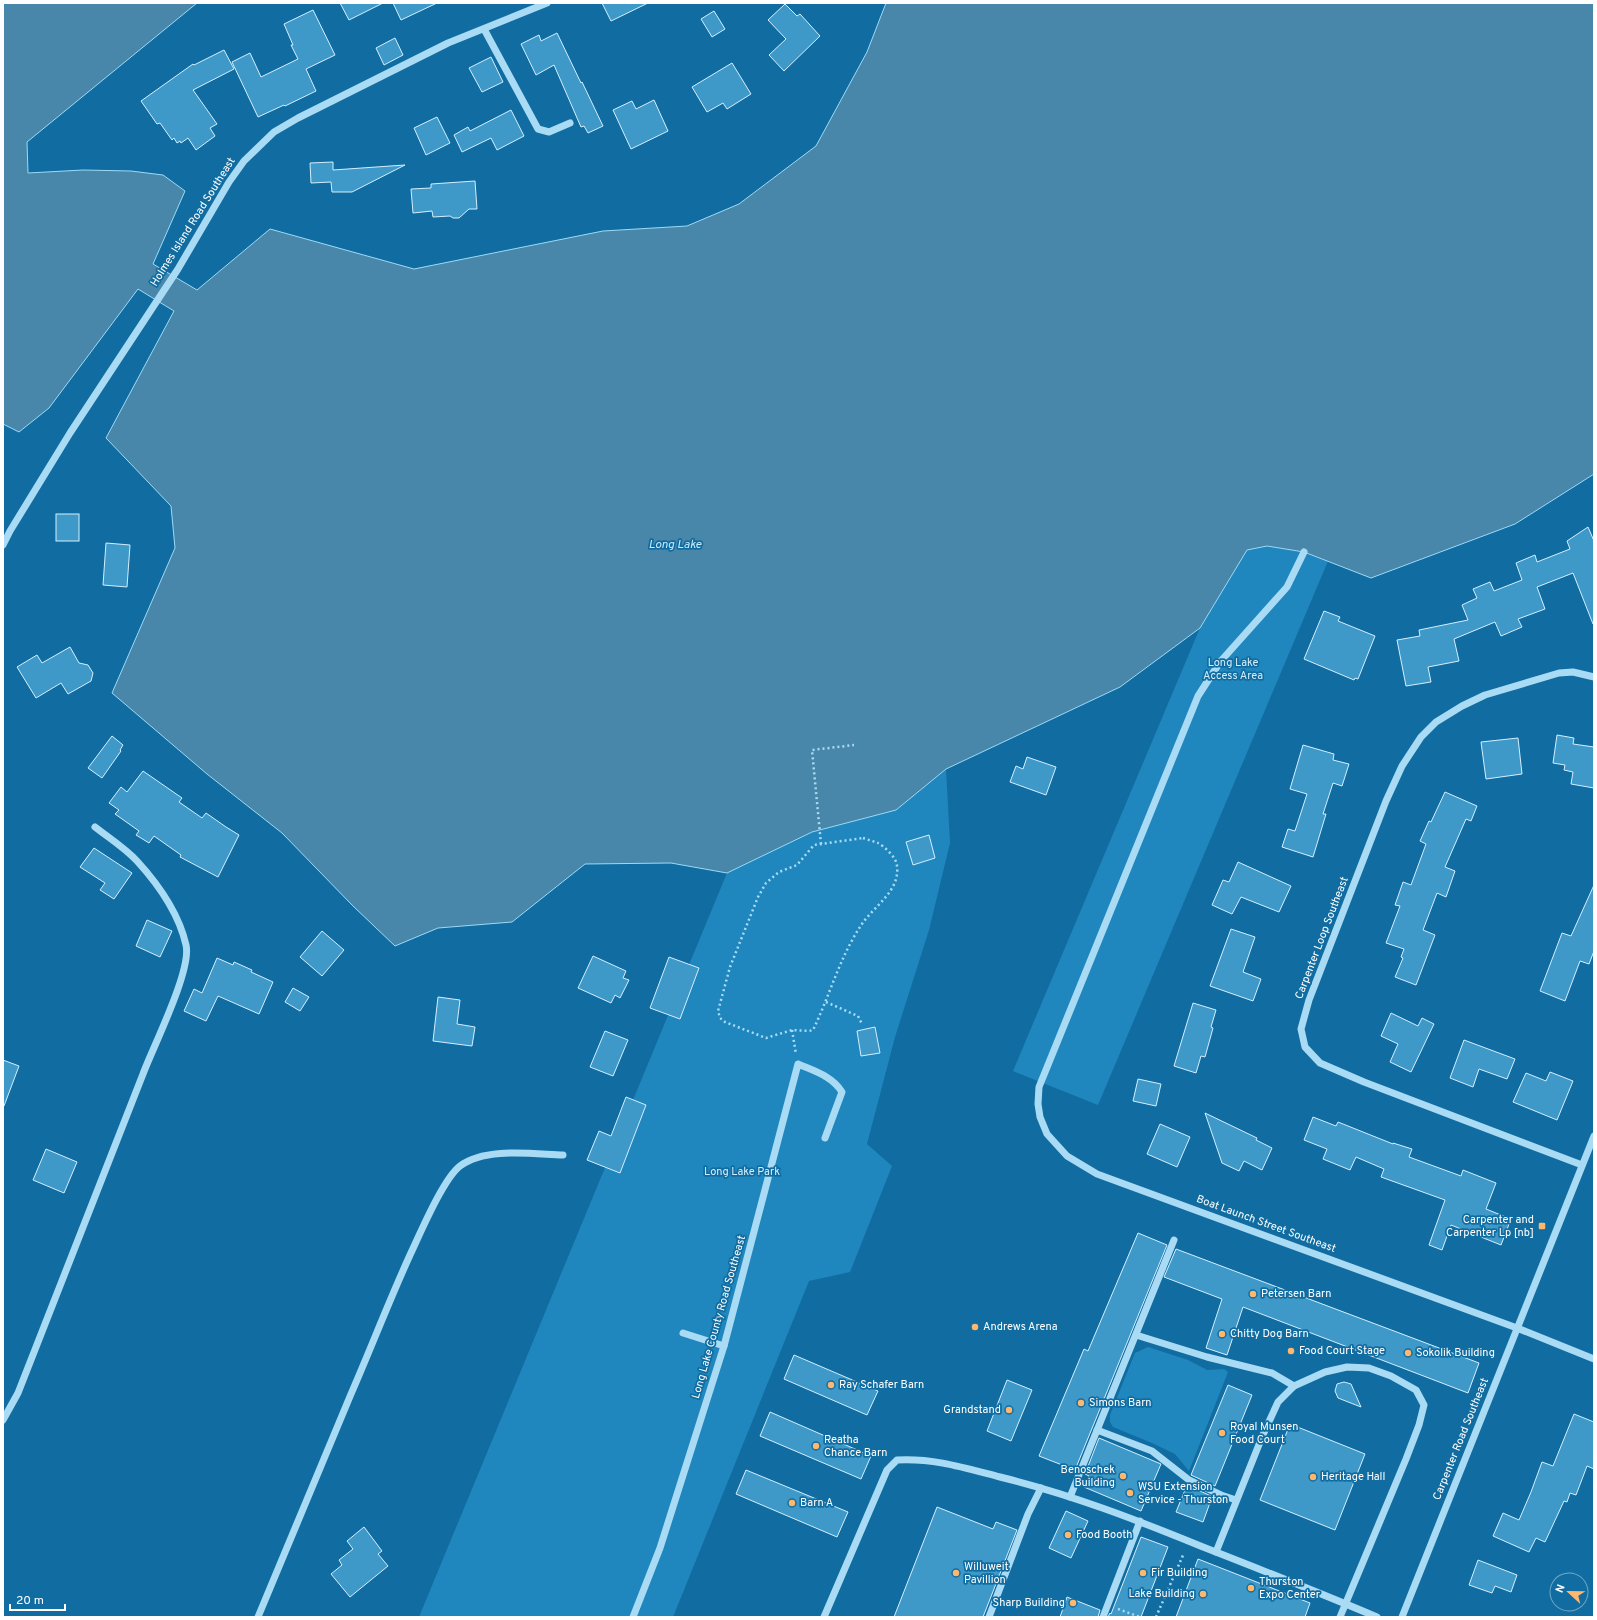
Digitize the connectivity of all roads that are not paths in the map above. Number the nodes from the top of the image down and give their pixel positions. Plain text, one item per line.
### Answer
1 (547, 3) edge
2 (484, 29) junction
3 (570, 123) dead end
4 (3, 545) edge
5 (1304, 552) dead end
6 (1594, 677) edge
7 (95, 827) dead end
8 (1594, 1136) edge
9 (825, 1138) dead end
10 (563, 1155) dead end
11 (1582, 1165) junction
12 (1174, 1240) dead end
13 (1517, 1328) junction
14 (683, 1333) dead end
15 (1136, 1335) junction
16 (724, 1346) junction
17 (1594, 1359) edge
18 (1294, 1386) junction
19 (3, 1420) edge
20 (1097, 1430) junction
21 (1041, 1488) junction
22 (1070, 1497) junction
23 (1236, 1500) junction
24 (1140, 1521) junction
25 (1216, 1552) junction
26 (1346, 1604) junction
27 (258, 1617) edge
28 (633, 1617) edge
29 (824, 1617) edge
30 (989, 1617) edge
31 (1102, 1617) edge
32 (1340, 1617) edge
33 (1377, 1617) edge
34 (1402, 1617) edge

1 - 2 street, Holmes Island Road Southeast
2 - 3 street
2 - 4 street, Holmes Island Road Southeast
5 - 13 street, Boat Launch Street Southeast
6 - 11 street, Carpenter Loop Southeast
7 - 19 street
8 - 11 street, Carpenter Road Southeast
9 - 16 street, Long Lake County Road Southeast
10 - 27 street
11 - 13 street, Carpenter Road Southeast
12 - 15 street
13 - 17 street, Boat Launch Street Southeast
13 - 34 street, Carpenter Road Southeast
14 - 16 street
15 - 18 street
15 - 20 street
16 - 28 street, Long Lake County Road Southeast
18 - 23 street
18 - 26 street
20 - 22 street
20 - 23 street
21 - 22 street
21 - 29 street
21 - 30 street
22 - 24 street
23 - 25 street
24 - 25 street
24 - 31 street
25 - 26 street
26 - 32 street
26 - 33 street

